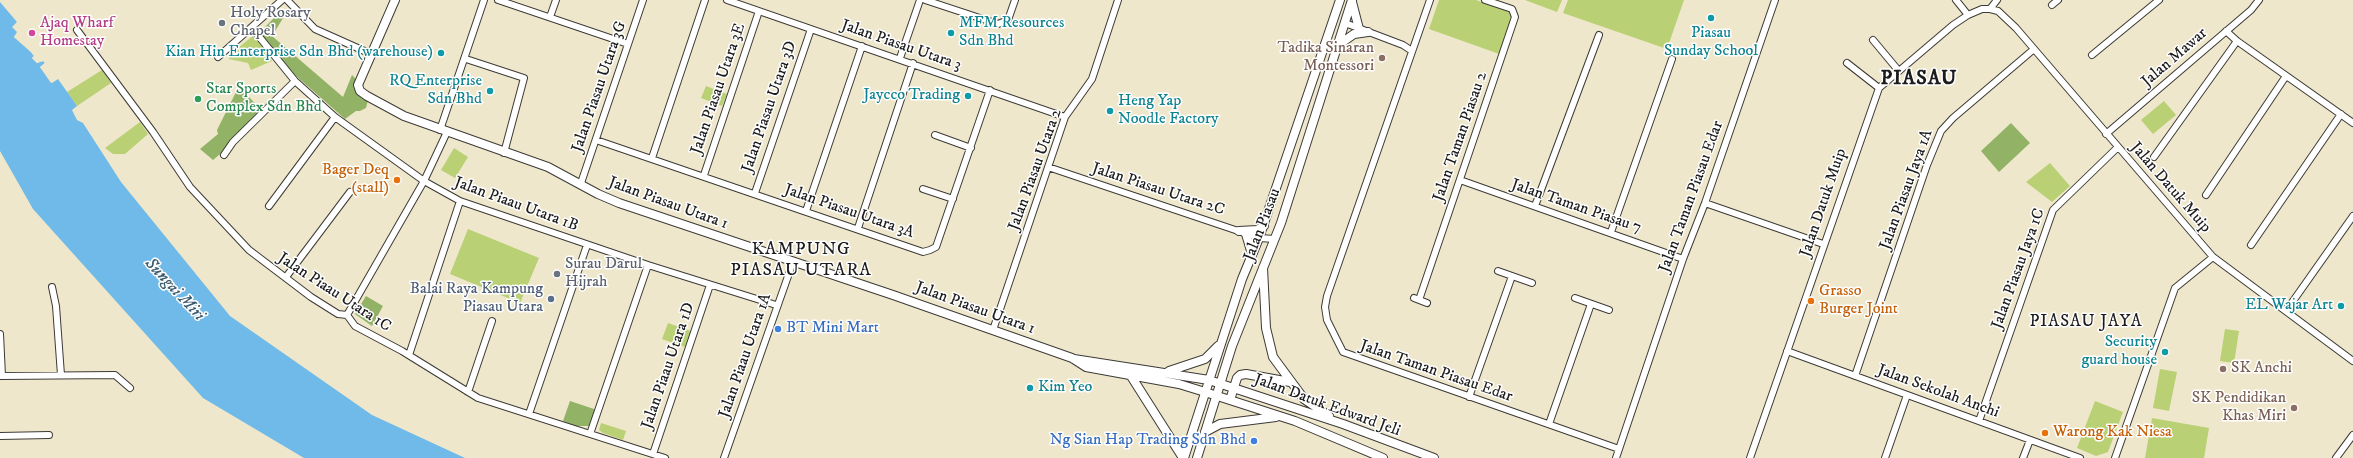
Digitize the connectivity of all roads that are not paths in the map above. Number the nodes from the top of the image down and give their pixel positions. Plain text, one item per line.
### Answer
1 (282, 0) edge
2 (287, 0) edge
3 (395, 0) edge
4 (484, 0) edge
5 (498, 0) edge
6 (556, 0) edge
7 (643, 0) edge
8 (705, 0) edge
9 (727, 0) edge
10 (920, 0) edge
11 (925, 0) edge
12 (1015, 0) edge
13 (1118, 0) edge
14 (1352, 0) edge
15 (1430, 0) edge
16 (1485, 0) edge
17 (1774, 0) edge
18 (1956, 0) edge
19 (1997, 0) edge
20 (2058, 0) edge
21 (2159, 0) edge
22 (2259, 0) edge
23 (1339, 1) edge
24 (2052, 5) dead end
25 (1990, 9) junction
26 (759, 11) junction
27 (1968, 15) junction
28 (550, 17) junction
29 (1345, 23) junction
30 (252, 28) junction
31 (811, 29) junction
32 (1330, 29) junction
33 (1359, 29) junction
34 (77, 30) dead end
35 (1368, 32) junction
36 (2226, 32) junction
37 (1599, 35) dead end
38 (1873, 40) dead end
39 (2237, 41) junction
40 (628, 44) junction
41 (862, 46) junction
42 (1337, 46) junction
43 (2034, 49) junction
44 (1412, 51) junction
45 (371, 54) junction
46 (2092, 56) dead end
47 (218, 57) dead end
48 (900, 58) junction
49 (466, 59) junction
50 (1672, 59) dead end
51 (913, 63) junction
52 (1847, 63) dead end
53 (1898, 70) junction
54 (2286, 76) junction
55 (295, 80) junction
56 (1878, 88) junction
57 (990, 90) junction
58 (2340, 114) junction
59 (335, 117) junction
60 (1066, 117) junction
61 (2353, 123) edge
62 (444, 131) junction
63 (2106, 134) junction
64 (935, 135) dead end
65 (596, 140) junction
66 (2118, 147) junction
67 (970, 148) junction
68 (504, 153) junction
69 (224, 155) dead end
70 (2154, 157) dead end
71 (652, 158) junction
72 (1048, 167) junction
73 (704, 175) junction
74 (1279, 177) junction
75 (1460, 180) junction
76 (424, 181) junction
77 (581, 183) junction
78 (923, 189) dead end
79 (350, 192) dead end
80 (755, 193) junction
81 (2206, 195) dead end
82 (953, 199) junction
83 (460, 201) junction
84 (1705, 203) junction
85 (269, 206) dead end
86 (1535, 206) junction
87 (806, 211) junction
88 (2353, 216) edge
89 (1281, 223) junction
90 (1264, 226) junction
91 (858, 228) junction
92 (1611, 232) junction
93 (1244, 233) junction
94 (1259, 238) junction
95 (1275, 239) junction
96 (587, 244) junction
97 (1823, 244) junction
98 (2251, 245) dead end
99 (2213, 257) junction
100 (1251, 258) junction
101 (1683, 259) junction
102 (793, 262) junction
103 (648, 265) junction
104 (1263, 266) junction
105 (1498, 271) dead end
106 (1512, 276) junction
107 (286, 277) junction
108 (1532, 283) dead end
109 (710, 285) junction
110 (52, 287) dead end
111 (1575, 298) dead end
112 (1427, 303) dead end
113 (1591, 304) junction
114 (776, 305) junction
115 (1609, 310) dead end
116 (2286, 311) junction
117 (347, 315) junction
118 (492, 321) dead end
119 (993, 330) junction
120 (0, 334) edge
121 (1223, 340) junction
122 (1786, 351) junction
123 (409, 355) junction
124 (1072, 358) junction
125 (2353, 361) edge
126 (1163, 372) junction
127 (61, 375) junction
128 (1, 376) edge
129 (1131, 376) junction
130 (1855, 376) junction
131 (1209, 380) junction
132 (1290, 382) junction
133 (1221, 384) junction
134 (130, 388) dead end
135 (1233, 388) junction
136 (468, 392) junction
137 (1206, 392) junction
138 (1907, 395) junction
139 (1217, 396) junction
140 (1469, 397) junction
141 (1230, 400) junction
142 (529, 414) junction
143 (1281, 416) junction
144 (1979, 421) junction
145 (1343, 424) junction
146 (1549, 424) junction
147 (1205, 432) junction
148 (590, 434) junction
149 (49, 435) dead end
150 (2353, 435) edge
151 (0, 436) edge
152 (2030, 440) junction
153 (1620, 449) junction
154 (653, 454) junction
155 (665, 458) edge
156 (724, 458) edge
157 (1184, 458) edge
158 (1196, 458) edge
159 (1384, 458) edge
160 (1434, 458) edge
161 (1616, 458) edge
162 (1750, 458) edge
163 (1885, 458) edge
164 (2024, 458) edge
165 (2080, 458) edge
166 (2115, 458) edge
167 (2336, 458) edge

1 - 30 street
2 - 45 street
3 - 45 street
4 - 49 street
5 - 28 street
6 - 28 street
7 - 40 street, Jalan Piasau Utara 3G
8 - 71 street
9 - 26 street, Jalan Piasau Utara 3
10 - 48 street
11 - 12 street
13 - 60 street, Jalan Piasau Utara 2
14 - 29 street, Jalan Piasau
14 - 33 street
15 - 44 street, Jalan Taman Piasau Edar
16 - 75 street, Jalan Taman Piasau 2
17 - 84 street, Jalan Taman Piasau Edar
18 - 27 street
19 - 25 street
20 - 24 street
21 - 46 street
22 - 36 street, Jalan Mawar
23 - 32 street, Jalan Piasau
25 - 27 street, Jalan Datuk Muip
25 - 43 street, Jalan Datuk Muip
26 - 31 street, Jalan Piasau Utara 3
26 - 73 street, Jalan Piasau Utara 3E
27 - 53 street, Jalan Datuk Muip
28 - 40 street
29 - 32 street
29 - 33 street
29 - 42 street, Jalan Piasau
30 - 47 street
30 - 55 street, Jalan Piaau Utara 1B
31 - 41 street, Jalan Piasau Utara 3
31 - 80 street, Jalan Piasau Utara 3D
32 - 74 street, Jalan Piasau
33 - 35 street
34 - 107 street, Jalan Piaau Utara 1C
35 - 42 street
35 - 44 street
36 - 39 street
36 - 63 street, Jalan Mawar
37 - 86 street
38 - 53 street
39 - 54 street
39 - 70 street
40 - 65 street, Jalan Piasau Utara 3G
41 - 48 street, Jalan Piasau Utara 3
41 - 87 street
42 - 89 street, Jalan Piasau
43 - 63 street, Jalan Datuk Muip
43 - 130 street, Jalan Piasau Jaya 1A
44 - 140 street, Jalan Taman Piasau Edar
45 - 62 street, Jalan Piasau Utara 1
48 - 51 street, Jalan Piasau Utara 3
49 - 62 street
49 - 68 street
50 - 92 street
51 - 57 street, Jalan Piasau Utara 3
51 - 91 street
52 - 56 street
53 - 56 street, Jalan Datuk Muip
54 - 58 street
54 - 81 street
55 - 59 street, Jalan Piaau Utara 1B
55 - 69 street
56 - 97 street, Jalan Datuk Muip
57 - 60 street, Jalan Piasau Utara 3
57 - 67 street, Jalan Piasau Utara 3A
58 - 61 street
58 - 98 street
59 - 76 street, Jalan Piaau Utara 1B
59 - 85 street
60 - 72 street, Jalan Piasau Utara 2
62 - 68 street, Jalan Piasau Utara 1
62 - 76 street
63 - 66 street, Jalan Datuk Muip
64 - 67 street
65 - 71 street, Jalan Piasau Utara 3A
65 - 77 street, Jalan Piasau Utara 3G
66 - 99 street, Jalan Datuk Muip
66 - 144 street, Jalan Piasau Jaya 1C
67 - 82 street, Jalan Piasau Utara 3A
68 - 77 street, Jalan Piasau Utara 1
71 - 73 street, Jalan Piasau Utara 3A
72 - 93 street, Jalan Piasau Utara 2C
72 - 119 street, Jalan Piasau Utara 2
73 - 80 street, Jalan Piasau Utara 3A
74 - 89 street
74 - 90 street, Jalan Piasau
75 - 86 street, Jalan Taman Piasau 7
75 - 112 street, Jalan Taman Piasau 2
76 - 83 street, Jalan Piaau Utara 1B
76 - 117 street
77 - 102 street, Jalan Piasau Utara 1
78 - 82 street
79 - 107 street
80 - 87 street, Jalan Piasau Utara 3A
82 - 91 street, Jalan Piasau Utara 3A
83 - 96 street, Jalan Piaau Utara 1B
83 - 123 street
84 - 97 street
84 - 101 street, Jalan Taman Piasau Edar
86 - 92 street, Jalan Taman Piasau 7
87 - 91 street, Jalan Piasau Utara 3A
88 - 116 street
89 - 95 street, Jalan Piasau
90 - 93 street
90 - 94 street, Jalan Piasau
92 - 101 street, Jalan Taman Piasau 7
93 - 94 street, Jalan Piasau Utara 2C
93 - 100 street
94 - 95 street, Jalan Piasau Utara 2C
94 - 100 street
95 - 104 street, Jalan Piasau
96 - 103 street, Jalan Piaau Utara 1B
96 - 142 street
97 - 122 street, Jalan Datuk Muip
99 - 116 street, Jalan Datuk Muip
99 - 166 street
100 - 121 street, Jalan Piasau
101 - 153 street, Jalan Taman Piasau Edar
102 - 114 street, Jalan Piaau Utara 1A
102 - 119 street, Jalan Piasau Utara 1
103 - 109 street, Jalan Piaau Utara 1B
103 - 148 street
104 - 132 street
104 - 133 street, Jalan Piasau
105 - 106 street
106 - 108 street
106 - 140 street
107 - 117 street, Jalan Piaau Utara 1C
109 - 114 street, Jalan Piaau Utara 1B
109 - 154 street, Jalan Piaau Utara 1D
110 - 127 street
111 - 113 street
113 - 115 street
113 - 146 street
114 - 156 street, Jalan Piaau Utara 1A
116 - 125 street, Jalan Datuk Muip
117 - 123 street, Jalan Piaau Utara 1C
118 - 136 street
119 - 124 street, Jalan Piasau Utara 1
120 - 128 street
121 - 126 street
121 - 131 street, Jalan Piasau
122 - 130 street, Jalan Sekolah Anchi
122 - 162 street, Jalan Datuk Muip
123 - 136 street, Jalan Piaau Utara 1C
124 - 126 street, Jalan Piasau Utara 1
124 - 129 street, Jalan Piasau Utara 1
126 - 131 street, Jalan Piasau Utara 1
127 - 128 street
127 - 134 street
129 - 137 street, Jalan Piasau Utara 1
129 - 157 street
130 - 138 street, Jalan Sekolah Anchi
131 - 133 street, Jalan Datuk Edward Jeli
131 - 137 street, Jalan Piasau
132 - 135 street
132 - 145 street
133 - 135 street, Jalan Datuk Edward Jeli
133 - 139 street, Jalan Piasau
135 - 141 street
135 - 145 street, Jalan Datuk Edward Jeli
136 - 142 street, Jalan Piaau Utara 1C
137 - 139 street, Jalan Datuk Edward Jeli
137 - 157 street, Jalan Piasau
138 - 144 street, Jalan Sekolah Anchi
138 - 163 street
139 - 141 street, Jalan Datuk Edward Jeli
139 - 147 street, Jalan Piasau
140 - 146 street, Jalan Taman Piasau Edar
141 - 143 street, Jalan Datuk Edward Jeli
142 - 148 street, Jalan Piaau Utara 1C
143 - 147 street
143 - 159 street, Jalan Datuk Edward Jeli
144 - 152 street, Jalan Sekolah Anchi
145 - 160 street, Jalan Datuk Edward Jeli
146 - 153 street, Jalan Taman Piasau Edar
147 - 158 street, Jalan Piasau
148 - 154 street, Jalan Piaau Utara 1C
149 - 151 street
150 - 167 street
152 - 164 street
152 - 165 street, Jalan Sekolah Anchi
153 - 161 street, Jalan Taman Piasau Edar
154 - 155 street, Jalan Piaau Utara 1C

